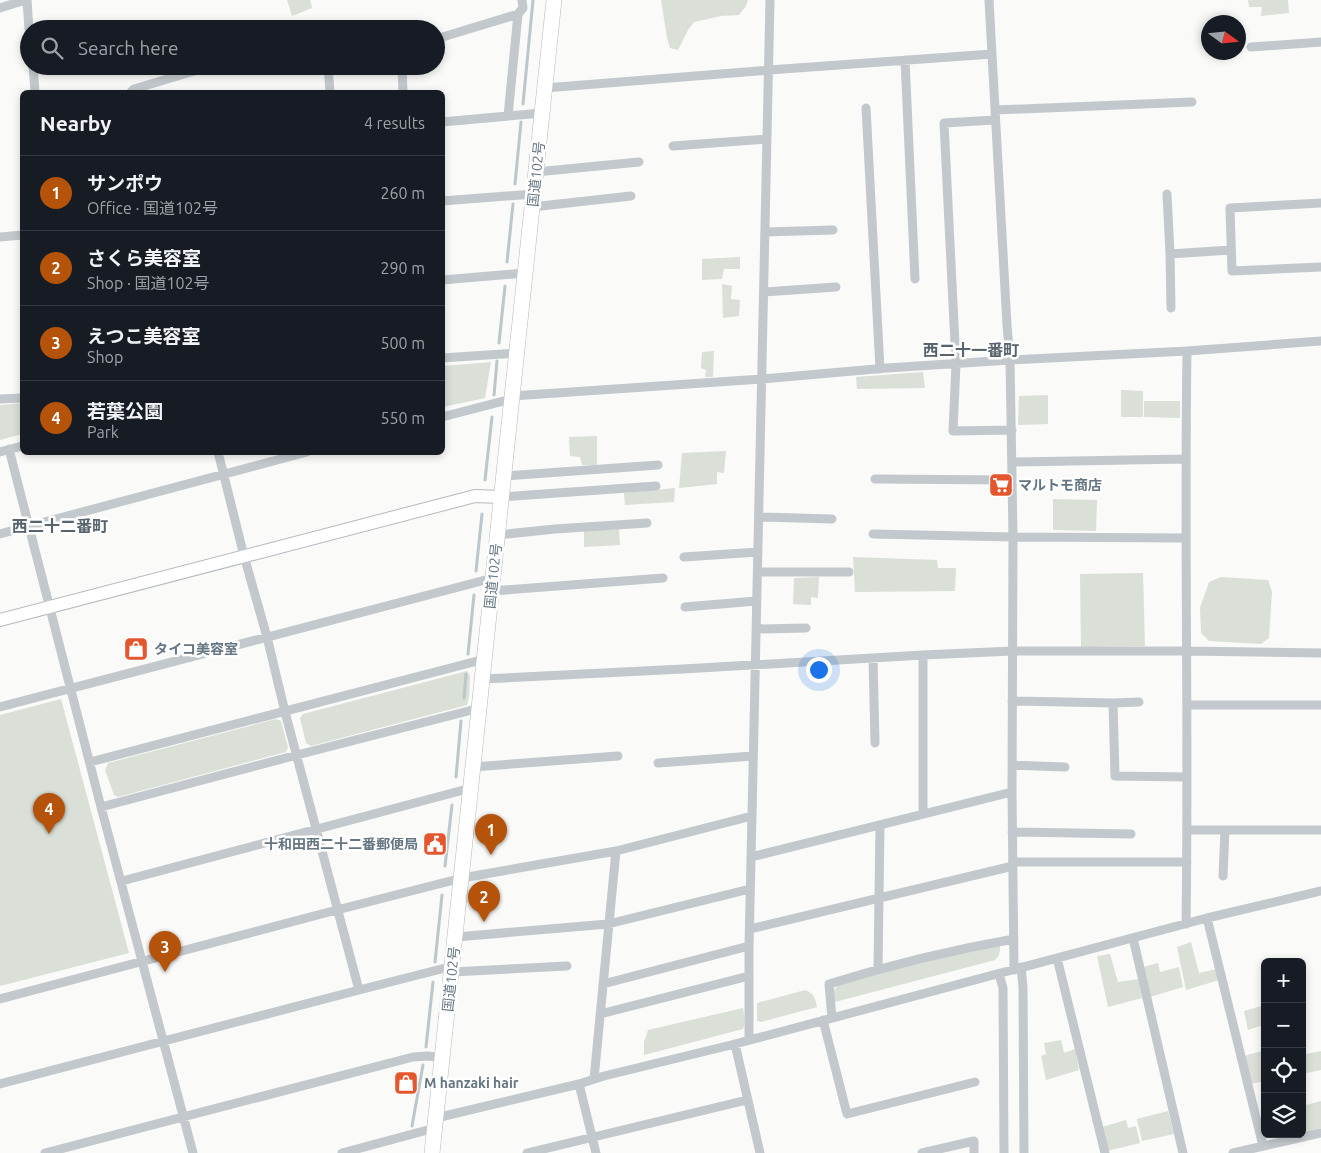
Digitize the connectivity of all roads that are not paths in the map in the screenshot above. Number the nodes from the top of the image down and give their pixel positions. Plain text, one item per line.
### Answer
1 (26, 0) edge
2 (522, 0) edge
3 (554, 0) edge
4 (770, 0) edge
5 (989, 0) edge
6 (0, 8) edge
7 (518, 14) junction
8 (28, 20) edge
9 (445, 36) edge
10 (1321, 42) edge
11 (1251, 47) dead end
12 (992, 54) junction
13 (905, 60) junction
14 (768, 70) junction
15 (34, 75) edge
16 (181, 75) edge
17 (329, 75) edge
18 (402, 75) edge
19 (545, 88) junction
20 (35, 90) edge
21 (133, 90) edge
22 (330, 90) edge
23 (403, 90) edge
24 (1192, 102) dead end
25 (866, 108) dead end
26 (542, 113) junction
27 (995, 115) junction
28 (508, 116) junction
29 (445, 122) edge
30 (766, 139) junction
31 (673, 146) dead end
32 (639, 162) dead end
33 (536, 172) junction
34 (1167, 194) dead end
35 (632, 196) dead end
36 (533, 200) junction
37 (445, 201) edge
38 (1321, 204) edge
39 (833, 230) dead end
40 (765, 232) junction
41 (20, 235) edge
42 (0, 237) edge
43 (1232, 250) junction
44 (1170, 254) junction
45 (1321, 267) edge
46 (525, 273) junction
47 (915, 279) dead end
48 (445, 280) edge
49 (836, 287) dead end
50 (764, 292) junction
51 (1171, 308) dead end
52 (1321, 342) edge
53 (1187, 351) junction
54 (516, 353) junction
55 (445, 358) edge
56 (1010, 360) junction
57 (956, 364) junction
58 (880, 369) junction
59 (762, 379) junction
60 (20, 398) edge
61 (512, 398) junction
62 (0, 400) edge
63 (445, 416) edge
64 (1012, 430) junction
65 (20, 446) edge
66 (5, 450) edge
67 (219, 455) edge
68 (296, 455) edge
69 (1186, 459) junction
70 (1012, 462) junction
71 (658, 465) dead end
72 (224, 474) junction
73 (503, 476) junction
74 (875, 479) dead end
75 (1012, 480) junction
76 (656, 486) dead end
77 (501, 497) junction
78 (759, 516) junction
79 (832, 519) dead end
80 (647, 523) dead end
81 (29, 527) junction
82 (0, 534) edge
83 (873, 534) dead end
84 (497, 535) junction
85 (1013, 537) junction
86 (1186, 538) junction
87 (758, 552) junction
88 (244, 556) junction
89 (684, 557) dead end
90 (758, 572) junction
91 (849, 572) dead end
92 (663, 578) dead end
93 (492, 585) junction
94 (756, 601) junction
95 (49, 607) junction
96 (685, 607) dead end
97 (0, 620) edge
98 (806, 628) dead end
99 (756, 629) junction
100 (267, 637) junction
101 (1013, 651) junction
102 (1187, 651) junction
103 (1321, 653) edge
104 (923, 654) junction
105 (873, 658) junction
106 (485, 659) junction
107 (755, 664) junction
108 (482, 679) junction
109 (71, 689) junction
110 (1012, 702) junction
111 (1139, 702) dead end
112 (1113, 703) junction
113 (1187, 705) junction
114 (1321, 705) edge
115 (0, 707) edge
116 (480, 708) junction
117 (285, 712) junction
118 (875, 743) dead end
119 (297, 755) junction
120 (618, 756) dead end
121 (754, 756) junction
122 (90, 762) junction
123 (658, 763) dead end
124 (1012, 765) junction
125 (473, 767) junction
126 (1065, 767) dead end
127 (1186, 777) junction
128 (471, 788) junction
129 (1012, 792) junction
130 (101, 807) junction
131 (923, 814) junction
132 (752, 816) junction
133 (880, 826) junction
134 (316, 830) junction
135 (1187, 830) junction
136 (1225, 830) junction
137 (1321, 830) edge
138 (1012, 832) junction
139 (1131, 834) dead end
140 (616, 851) junction
141 (751, 857) junction
142 (1187, 862) junction
143 (1013, 864) junction
144 (1223, 876) dead end
145 (462, 878) junction
146 (122, 881) junction
147 (750, 889) junction
148 (1321, 891) edge
149 (879, 898) junction
150 (338, 910) junction
151 (1207, 918) junction
152 (608, 924) junction
153 (1186, 924) junction
154 (750, 929) junction
155 (456, 937) junction
156 (1133, 938) junction
157 (1014, 939) junction
158 (749, 946) junction
159 (1056, 958) junction
160 (142, 961) junction
161 (567, 966) dead end
162 (1017, 968) junction
163 (452, 969) junction
164 (878, 969) junction
165 (999, 974) junction
166 (749, 976) junction
167 (603, 984) junction
168 (359, 990) junction
169 (0, 999) edge
170 (600, 1014) junction
171 (827, 1019) junction
172 (749, 1039) junction
173 (163, 1041) junction
174 (735, 1044) junction
175 (443, 1058) junction
176 (594, 1079) junction
177 (975, 1082) dead end
178 (0, 1084) edge
179 (579, 1084) junction
180 (747, 1100) junction
181 (183, 1116) junction
182 (435, 1123) junction
183 (1321, 1133) edge
184 (592, 1137) junction
185 (1263, 1146) junction
186 (45, 1153) edge
187 (193, 1153) edge
188 (342, 1153) edge
189 (432, 1153) edge
190 (527, 1153) edge
191 (596, 1153) edge
192 (759, 1153) edge
193 (922, 1153) edge
194 (974, 1153) edge
195 (1004, 1153) edge
196 (1024, 1153) edge
197 (1105, 1153) edge
198 (1183, 1153) edge
199 (1233, 1153) edge

1 - 6 street
1 - 8 street
2 - 7 street
3 - 19 highway, 国道102号
4 - 14 street
5 - 12 street
7 - 9 street
7 - 28 street
10 - 11 street
12 - 13 street
12 - 27 street
13 - 14 street
13 - 47 street
14 - 19 street
14 - 30 street
15 - 20 street
16 - 21 street
17 - 22 street
18 - 23 street
19 - 26 highway, 国道102号
24 - 27 street
25 - 58 street
26 - 28 street
26 - 33 highway, 国道102号
27 - 56 street
27 - 57 street
28 - 29 street
30 - 31 street
30 - 40 street
32 - 33 street
33 - 36 highway, 国道102号
34 - 44 street
35 - 36 street
36 - 37 street
36 - 46 highway, 国道102号
38 - 43 street
39 - 40 street
40 - 50 street
41 - 42 street
43 - 44 street
43 - 45 street
44 - 51 street
46 - 48 street
46 - 54 highway, 国道102号
49 - 50 street
50 - 59 street
52 - 53 street
53 - 56 street
53 - 69 street
54 - 55 street
54 - 61 highway, 国道102号
56 - 57 street
56 - 64 street
57 - 58 street
57 - 64 street
58 - 59 street
59 - 61 street
59 - 78 street
60 - 62 street
61 - 63 street
61 - 73 highway, 国道102号
64 - 70 street
65 - 66 street
66 - 81 street
67 - 72 street
68 - 72 street
69 - 70 street
69 - 86 street
70 - 75 street
71 - 73 street
72 - 81 street
72 - 88 street
73 - 77 highway, 国道102号
74 - 75 street
75 - 85 street
76 - 77 street
77 - 84 highway, 国道102号
77 - 88 street
78 - 79 street
78 - 87 street
80 - 84 street
81 - 82 street
81 - 95 street
83 - 85 street
84 - 93 highway, 国道102号
85 - 86 street
85 - 101 street
86 - 102 street
87 - 89 street
87 - 90 street
88 - 95 street
88 - 100 street
90 - 91 street
90 - 94 street
92 - 93 street
93 - 100 street
93 - 106 highway, 国道102号
94 - 96 street
94 - 99 street
95 - 97 street
95 - 109 street
98 - 99 street
99 - 107 street
100 - 109 street
100 - 117 street
101 - 102 street
101 - 104 street
101 - 110 street
102 - 103 street
102 - 113 street
104 - 105 street
104 - 131 street
105 - 107 street
105 - 118 street
106 - 108 highway, 国道102号
106 - 117 street
107 - 108 street
107 - 121 street
108 - 116 highway, 国道102号
109 - 115 street
109 - 122 street
110 - 112 street
110 - 124 street
111 - 112 street
112 - 127 street
113 - 114 street
113 - 127 street
116 - 119 street
116 - 125 highway, 国道102号
117 - 119 street
117 - 122 street
119 - 130 street
119 - 134 street
120 - 125 street
121 - 123 street
121 - 132 street
122 - 130 street
124 - 126 street
124 - 129 street
125 - 128 highway, 国道102号
127 - 135 street
128 - 134 street
128 - 145 highway, 国道102号
129 - 131 street
129 - 138 street
130 - 146 street
131 - 133 street
132 - 140 street
132 - 141 street
133 - 141 street
133 - 149 street
134 - 146 street
134 - 150 street
135 - 136 street
135 - 142 street
136 - 137 street
136 - 144 street
138 - 139 street
138 - 143 street
140 - 145 street
140 - 152 street
141 - 147 street
142 - 143 street
142 - 153 street
143 - 149 street
143 - 157 street
145 - 150 street
145 - 155 highway, 国道102号
146 - 160 street
147 - 152 street
147 - 154 street
148 - 151 street
149 - 154 street
149 - 164 street
150 - 160 street
150 - 168 street
151 - 153 street
151 - 185 street
152 - 155 street
152 - 167 street
153 - 156 street
154 - 158 street
155 - 163 highway, 国道102号
156 - 159 street
156 - 198 street
157 - 162 street
157 - 164 street
158 - 166 street
158 - 167 street
159 - 162 street
159 - 197 street
160 - 169 street
160 - 173 street
161 - 163 street
162 - 165 street
162 - 196 street
163 - 168 street
163 - 175 highway, 国道102号
164 - 171 street
165 - 171 street
165 - 195 street
166 - 170 street
166 - 172 street
167 - 170 street
168 - 173 street
170 - 176 street
171 - 172 street
171 - 177 street
172 - 174 street
173 - 178 street
173 - 181 street
174 - 176 street
174 - 180 street
175 - 181 street
175 - 182 highway, 国道102号
176 - 179 street
179 - 182 street
179 - 184 street
180 - 184 street
180 - 192 street
181 - 186 street
181 - 187 street
182 - 188 street
182 - 189 highway, 国道102号
183 - 185 street
184 - 190 street
184 - 191 street
185 - 199 street
193 - 194 street

